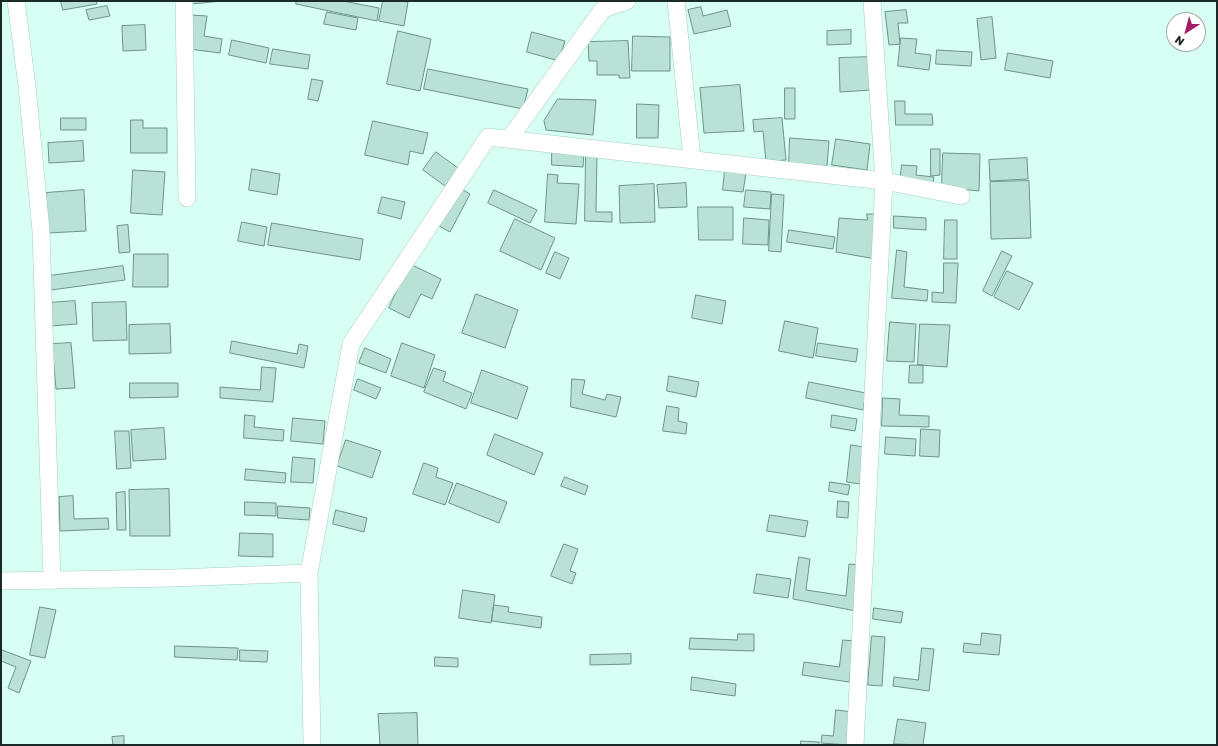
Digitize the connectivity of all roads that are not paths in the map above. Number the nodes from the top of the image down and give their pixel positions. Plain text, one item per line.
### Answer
1 (16, 1) edge
2 (184, 1) edge
3 (627, 1) edge
4 (676, 1) edge
5 (872, 1) edge
6 (509, 139) junction
7 (692, 159) junction
8 (884, 181) junction
9 (961, 196) dead end
10 (187, 198) dead end
11 (309, 574) junction
12 (1, 581) edge
13 (52, 581) junction
14 (312, 745) edge
15 (855, 745) edge

1 - 13 street
2 - 10 street
3 - 6 street
4 - 7 street
5 - 8 street
6 - 7 street
6 - 11 street
7 - 8 street
8 - 9 street
8 - 15 street
11 - 13 street
11 - 14 street
12 - 13 street

